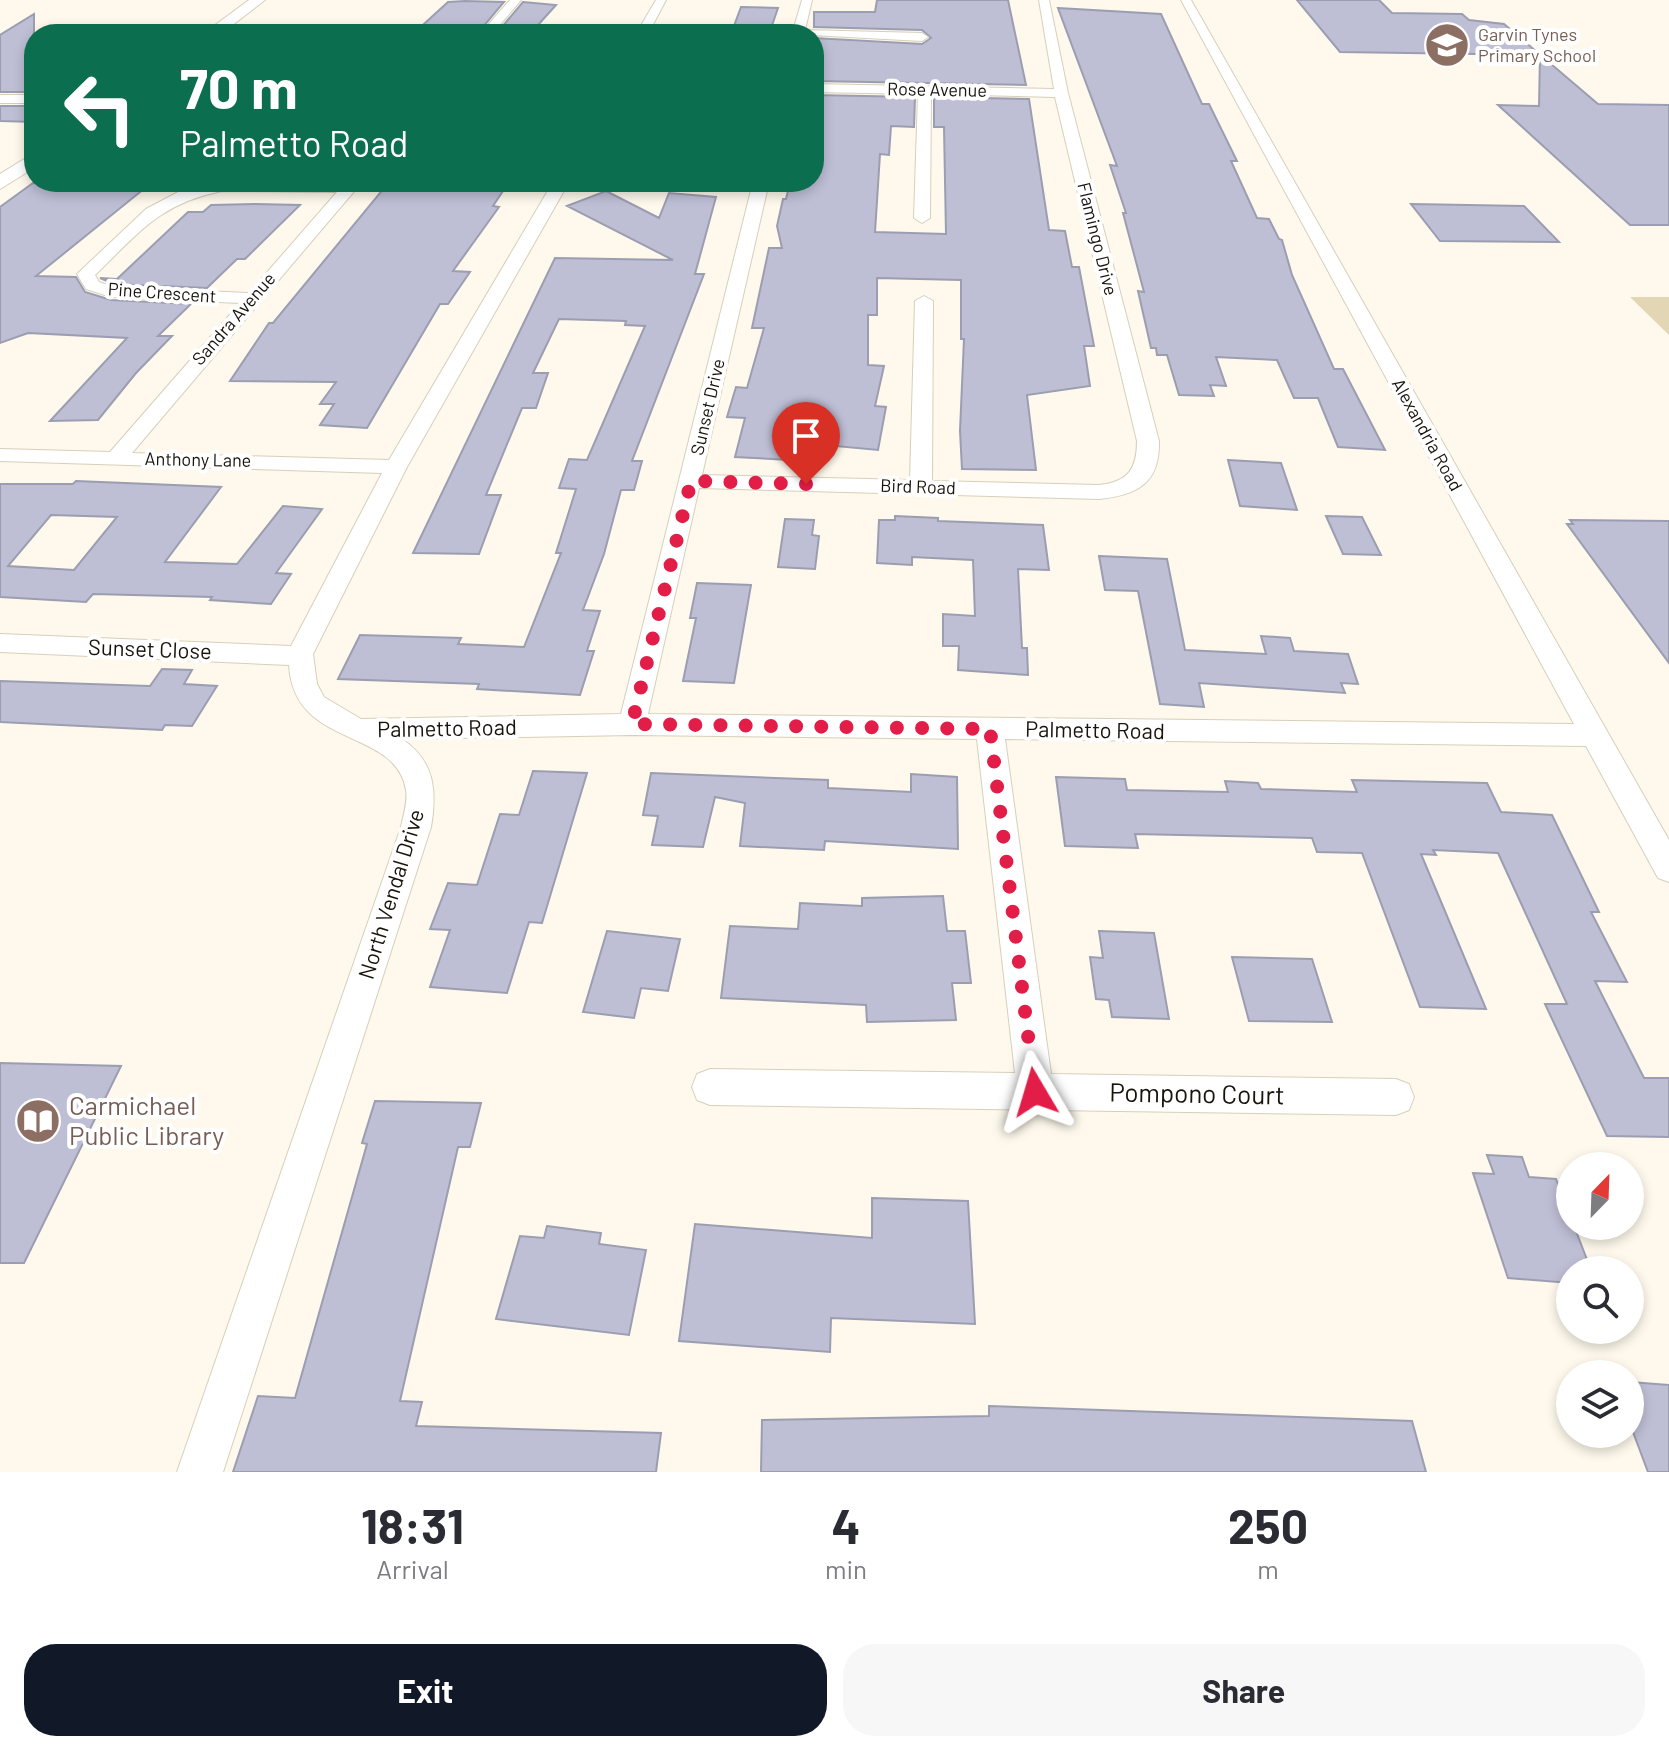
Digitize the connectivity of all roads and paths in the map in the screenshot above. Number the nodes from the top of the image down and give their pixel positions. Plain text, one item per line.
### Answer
1 (258, 0) edge
2 (516, 0) edge
3 (661, 0) edge
4 (807, 0) edge
5 (1044, 0) edge
6 (1186, 0) edge
7 (225, 24) edge
8 (495, 24) edge
9 (648, 24) edge
10 (800, 24) edge
11 (824, 34) edge
12 (922, 37) dead end
13 (824, 88) edge
14 (925, 90) junction
15 (1061, 93) junction
16 (0, 99) edge
17 (24, 99) edge
18 (24, 166) edge
19 (2, 180) edge
20 (194, 192) edge
21 (345, 192) edge
22 (555, 192) edge
23 (759, 192) edge
24 (922, 218) dead end
25 (251, 298) junction
26 (924, 301) dead end
27 (0, 455) edge
28 (116, 458) junction
29 (396, 467) junction
30 (1141, 476) joint
31 (691, 481) junction
32 (921, 487) junction
33 (0, 643) edge
34 (299, 656) junction
35 (632, 724) junction
36 (357, 729) junction
37 (990, 729) junction
38 (1593, 735) junction
39 (1669, 869) edge
40 (710, 1087) dead end
41 (1035, 1092) junction
42 (1396, 1097) dead end
43 (200, 1472) edge

1 - 7 street
2 - 8 street
3 - 9 street
4 - 10 street
5 - 15 street, Flamingo Drive
6 - 38 street, Alexandria Road
11 - 12 street
13 - 14 street, Rose Avenue
14 - 15 street, Rose Avenue
14 - 24 street
15 - 30 street, Flamingo Drive
16 - 17 street
18 - 19 street
20 - 25 street, Pine Crescent
21 - 25 street, Sandra Avenue
22 - 29 street
23 - 31 street, Sunset Drive
25 - 28 street, Sandra Avenue
26 - 32 street
27 - 28 street, Anthony Lane
28 - 29 street, Anthony Lane
29 - 34 street
30 - 32 street, Bird Road
31 - 32 street, Bird Road
31 - 35 street, Sunset Drive
33 - 34 street, Sunset Close
34 - 36 street, North Vendal Drive
35 - 36 street, Palmetto Road
35 - 37 street, Palmetto Road
36 - 43 street, North Vendal Drive
37 - 38 street, Palmetto Road
37 - 41 street
38 - 39 street, Alexandria Road
40 - 41 street, Pompono Court
41 - 42 street, Pompono Court

